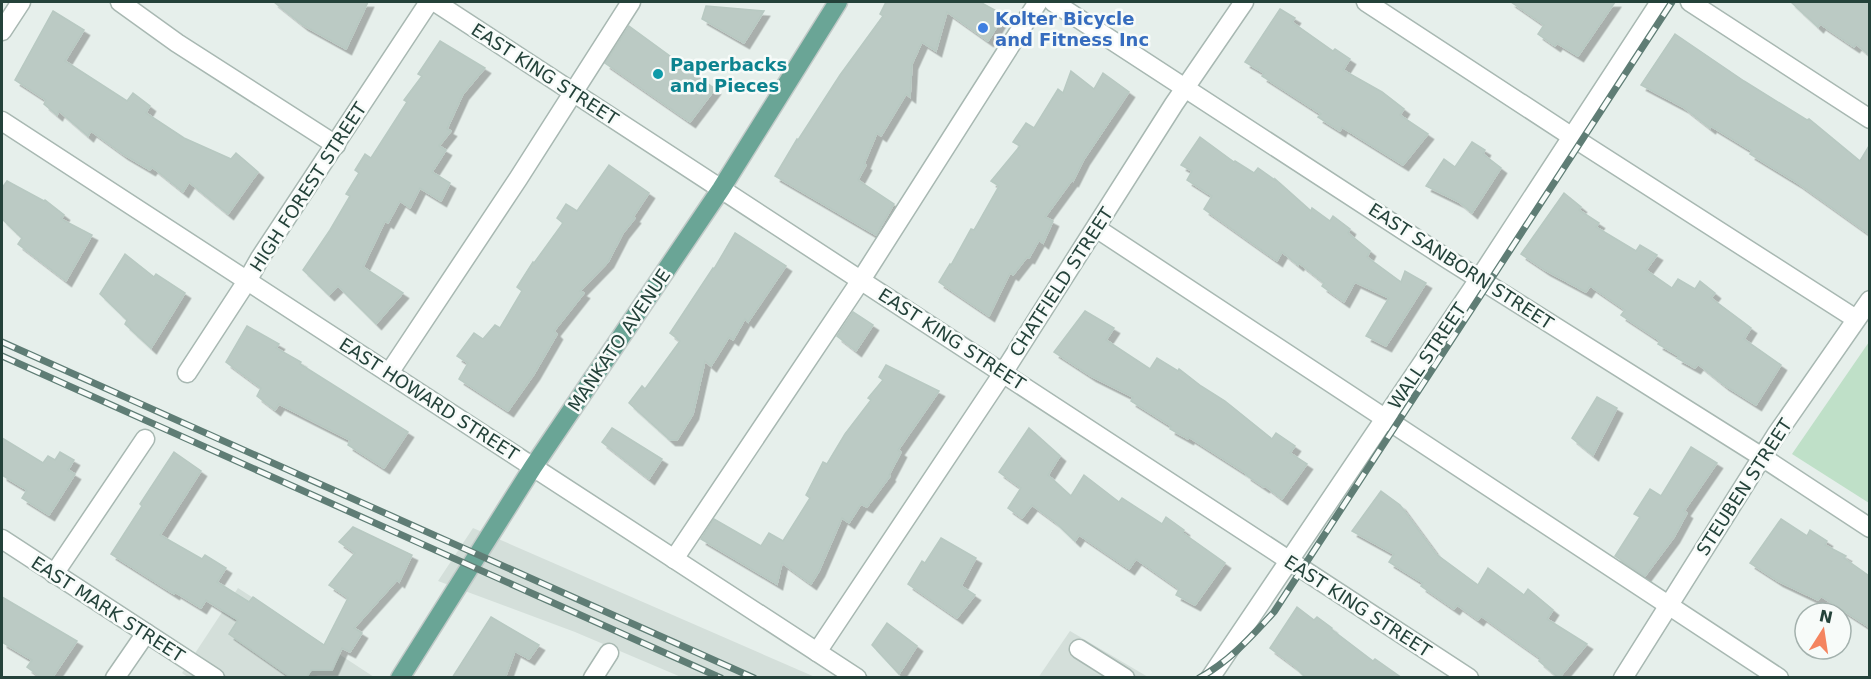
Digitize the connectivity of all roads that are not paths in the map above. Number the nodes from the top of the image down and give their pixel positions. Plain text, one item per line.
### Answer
1 (21, 2) edge
2 (120, 2) edge
3 (429, 2) edge
4 (435, 2) edge
5 (631, 2) edge
6 (838, 2) edge
7 (1038, 2) edge
8 (1053, 2) edge
9 (1244, 2) edge
10 (1366, 2) edge
11 (1660, 2) edge
12 (1690, 2) edge
13 (2, 31) edge
14 (1185, 89) junction
15 (573, 92) junction
16 (1869, 119) edge
17 (2, 121) edge
18 (1572, 137) junction
19 (336, 145) junction
20 (721, 189) junction
21 (1096, 228) junction
22 (1479, 279) junction
23 (861, 280) junction
24 (247, 281) junction
25 (1869, 300) edge
26 (1856, 319) junction
27 (187, 373) dead end
28 (388, 373) junction
29 (1003, 373) junction
30 (1385, 419) junction
31 (145, 439) dead end
32 (1762, 457) junction
33 (533, 467) junction
34 (1869, 528) edge
35 (2, 539) edge
36 (674, 559) junction
37 (1289, 561) junction
38 (54, 574) junction
39 (1668, 606) junction
40 (146, 633) junction
41 (1078, 649) dead end
42 (817, 652) junction
43 (609, 653) dead end
44 (116, 678) edge
45 (215, 678) edge
46 (400, 678) edge
47 (593, 678) edge
48 (857, 678) edge
49 (1125, 678) edge
50 (1210, 678) edge
51 (1469, 678) edge
52 (1623, 678) edge
53 (1779, 678) edge

1 - 13 street
2 - 19 street
3 - 19 street, HIGH FOREST STREET
4 - 15 street, EAST KING STREET
5 - 15 street
6 - 20 main road, MANKATO AVENUE
7 - 23 street
8 - 14 street, EAST SANBORN STREET
9 - 14 street, CHATFIELD STREET
10 - 18 street
11 - 18 street, WALL STREET
12 - 16 street
14 - 21 street, CHATFIELD STREET
14 - 22 street, EAST SANBORN STREET
15 - 20 street, EAST KING STREET
15 - 28 street
17 - 24 street, EAST HOWARD STREET
18 - 22 street, WALL STREET
18 - 26 street
19 - 24 street, HIGH FOREST STREET
20 - 23 street, EAST KING STREET
20 - 33 main road, MANKATO AVENUE
21 - 29 street, CHATFIELD STREET
21 - 30 street
22 - 30 street, WALL STREET
22 - 32 street, EAST SANBORN STREET
23 - 29 street, EAST KING STREET
23 - 36 street
24 - 27 street, HIGH FOREST STREET
24 - 28 street, EAST HOWARD STREET
25 - 26 street, STEUBEN STREET
26 - 32 street, STEUBEN STREET
28 - 33 street, EAST HOWARD STREET
29 - 37 street, EAST KING STREET
29 - 42 street, CHATFIELD STREET
30 - 37 street, WALL STREET
30 - 39 street
31 - 38 street
32 - 34 street, EAST SANBORN STREET
32 - 39 street, STEUBEN STREET
33 - 36 street, EAST HOWARD STREET
33 - 46 main road, MANKATO AVENUE
35 - 38 street, EAST MARK STREET
36 - 42 street, EAST HOWARD STREET
37 - 50 street, WALL STREET
37 - 51 street, EAST KING STREET
38 - 40 street, EAST MARK STREET
39 - 52 street, STEUBEN STREET
39 - 53 street
40 - 44 street
40 - 45 street, EAST MARK STREET
41 - 49 street
42 - 48 street, EAST HOWARD STREET
43 - 47 street

